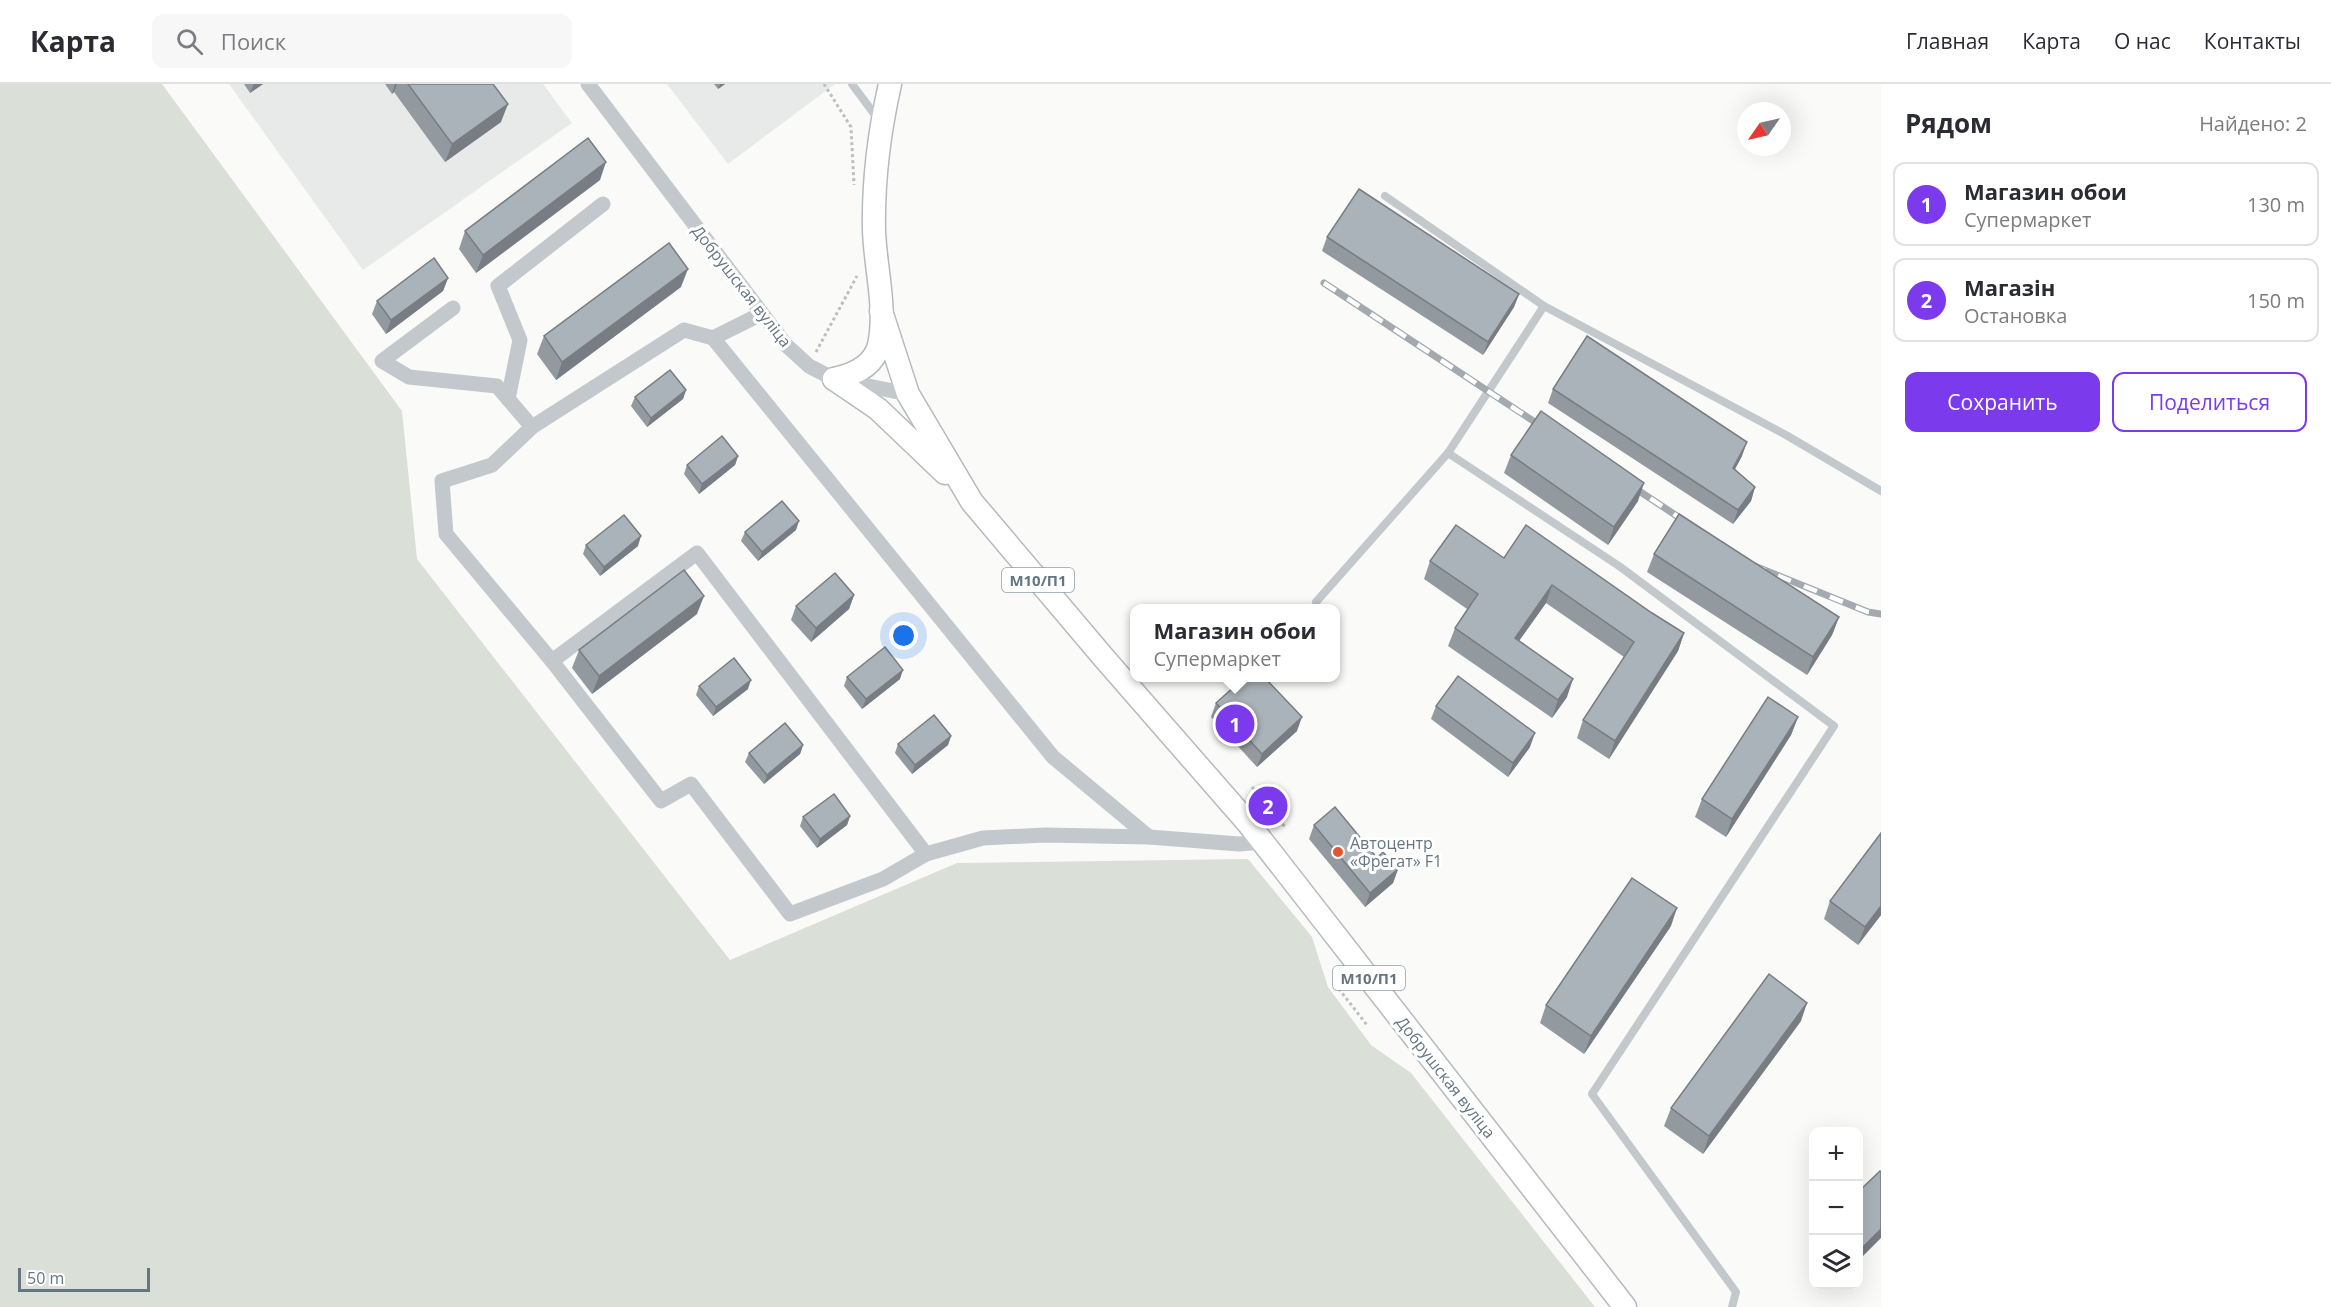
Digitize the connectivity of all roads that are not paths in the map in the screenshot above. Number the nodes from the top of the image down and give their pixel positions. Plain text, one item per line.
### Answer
1 (588, 84) edge
2 (852, 84) edge
3 (890, 84) edge
4 (881, 122) junction
5 (1385, 196) dead end
6 (603, 204) dead end
7 (1544, 306) junction
8 (453, 308) dead end
9 (881, 311) junction
10 (761, 315) junction
11 (713, 338) junction
12 (834, 379) junction
13 (908, 394) junction
14 (508, 399) junction
15 (532, 427) junction
16 (1448, 453) junction
17 (1881, 491) edge
18 (972, 502) junction
19 (1316, 602) dead end
20 (552, 661) junction
21 (1149, 837) junction
22 (1263, 842) junction
23 (926, 854) junction
24 (1624, 1307) edge
25 (1732, 1307) edge

1 - 10 street, Добрушская вуліца
2 - 4 lane
3 - 4 main road, М10/П1
4 - 9 main road, М10/П1
5 - 7 lane
6 - 14 street
7 - 16 lane
7 - 17 lane
8 - 14 street
9 - 12 main road
9 - 13 main road, М10/П1
10 - 11 street
10 - 12 street, Добрушская вуліца
11 - 15 street
11 - 21 street
12 - 13 street, Добрушская вуліца
12 - 18 main road
13 - 18 main road, Добрушская вуліца / М10/П1
14 - 15 street
15 - 20 street
16 - 19 lane
16 - 25 lane
18 - 22 main road, Добрушская вуліца / М10/П1
20 - 23 street
20 - 23 street
21 - 22 street
21 - 23 street
22 - 24 main road, Добрушская вуліца / М10/П1

